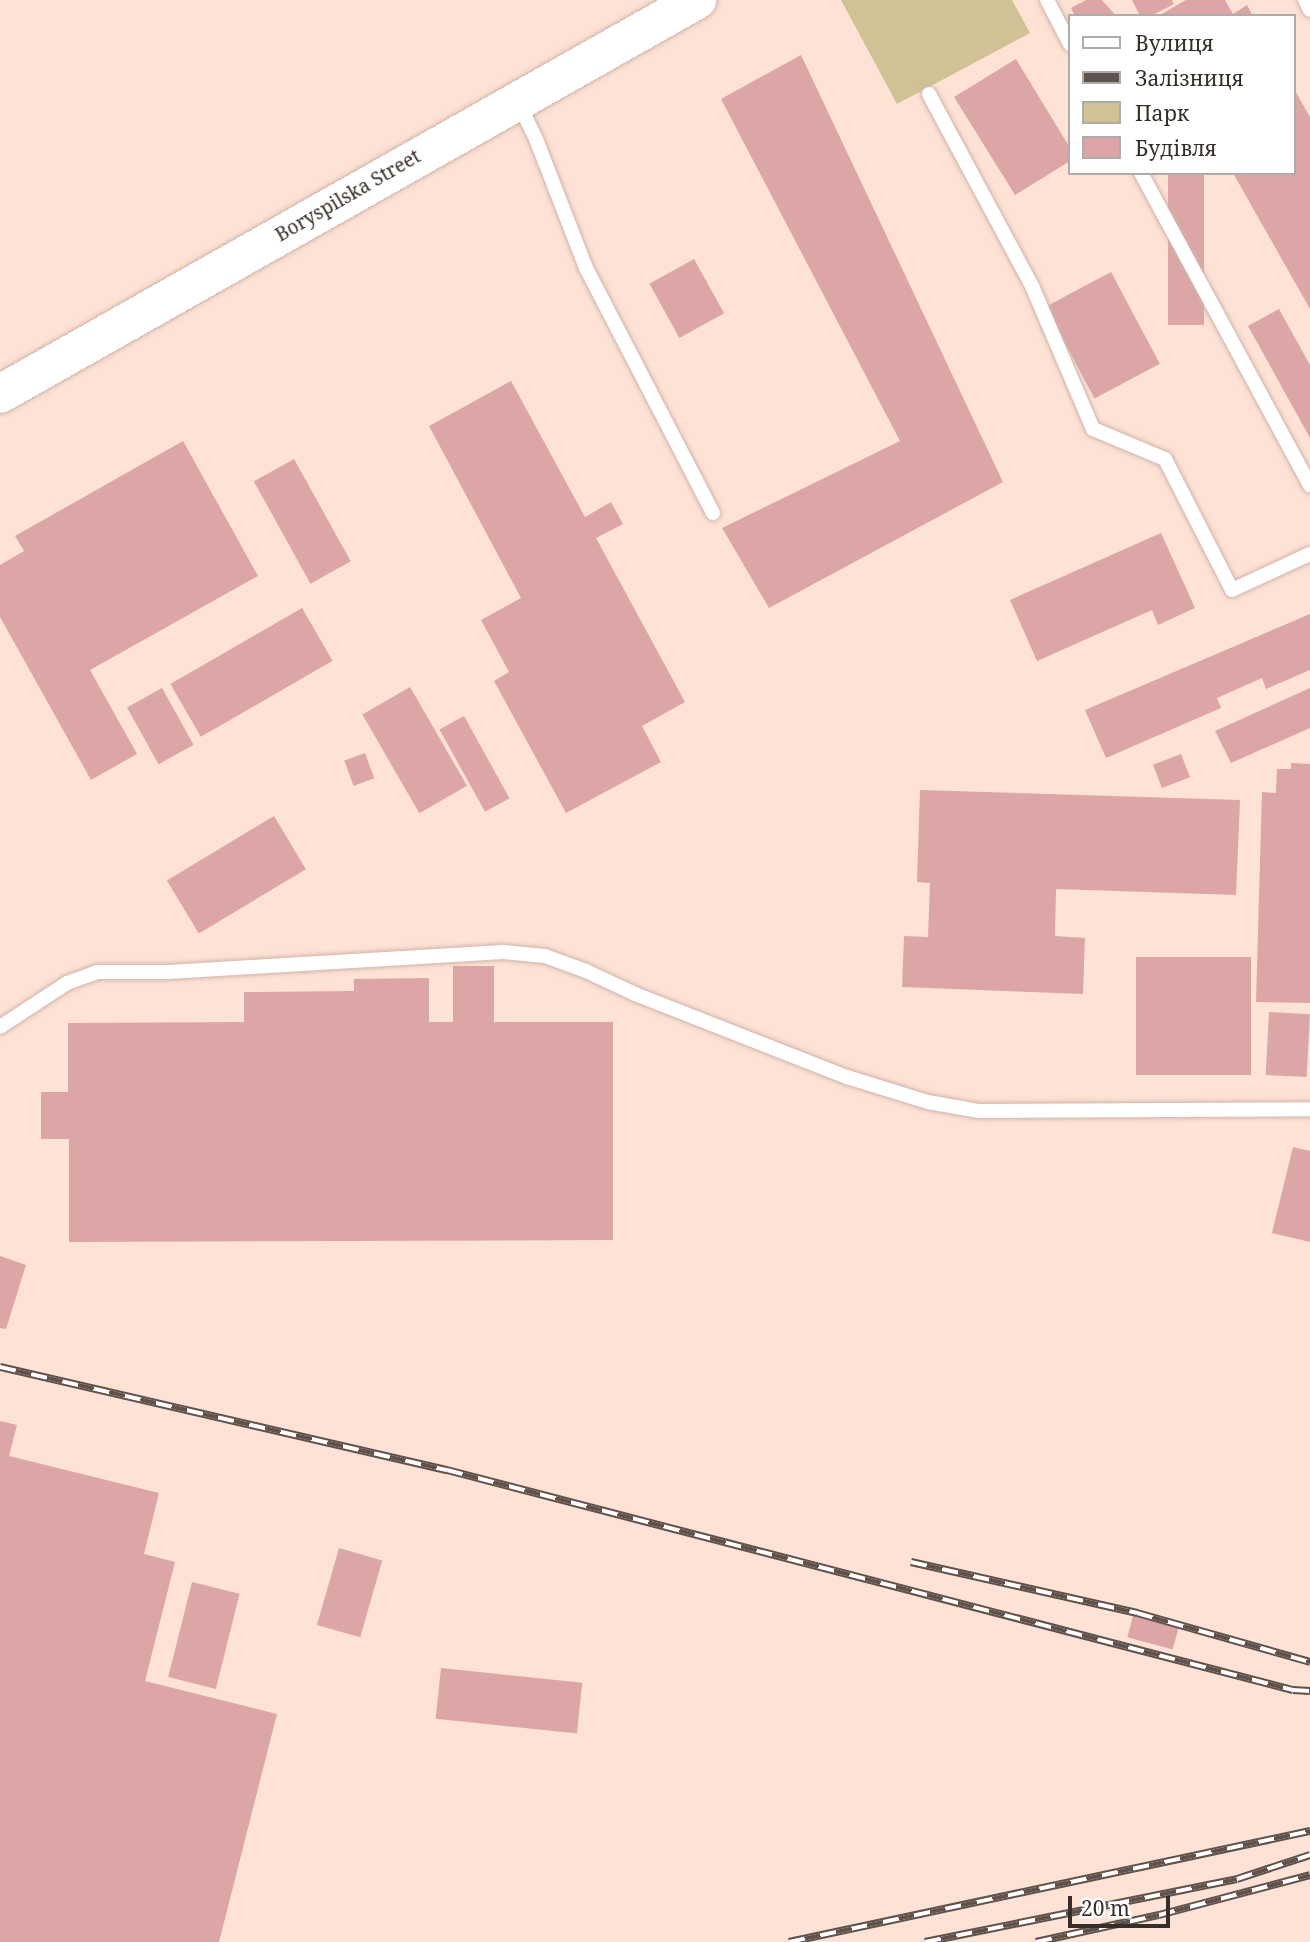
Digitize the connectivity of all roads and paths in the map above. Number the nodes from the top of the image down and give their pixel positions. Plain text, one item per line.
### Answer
1 (697, 0) edge
2 (1047, 0) edge
3 (1305, 0) edge
4 (1310, 10) edge
5 (1068, 40) edge
6 (929, 94) dead end
7 (516, 100) junction
8 (1142, 175) edge
9 (0, 394) edge
10 (1310, 485) edge
11 (713, 513) dead end
12 (1310, 554) edge
13 (0, 1027) edge
14 (1310, 1109) edge

1 - 7 main road, Boryspilska Street
2 - 5 lane
3 - 4 lane
6 - 12 lane
7 - 9 main road, Boryspilska Street
7 - 11 lane
8 - 10 lane
13 - 14 lane

